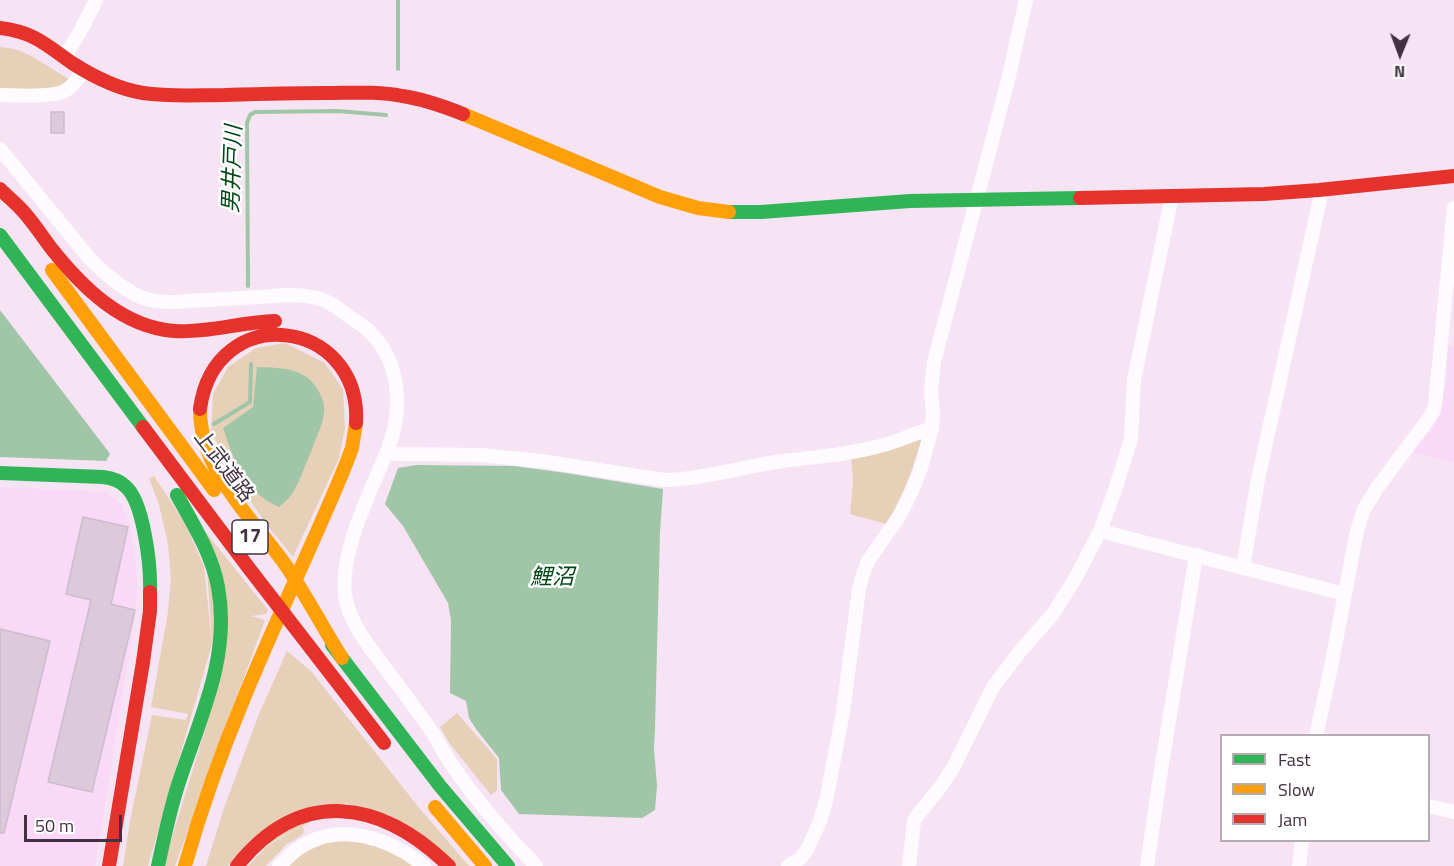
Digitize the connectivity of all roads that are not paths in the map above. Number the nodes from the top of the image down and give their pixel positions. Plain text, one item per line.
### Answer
1 (96, 0) edge
2 (1026, 0) edge
3 (0, 28) edge
4 (65, 57) junction
5 (84, 70) junction
6 (0, 95) edge
7 (0, 149) edge
8 (1454, 176) edge
9 (0, 189) edge
10 (1320, 190) junction
11 (1172, 196) junction
12 (0, 200) edge
13 (976, 201) junction
14 (1454, 208) edge
15 (0, 235) edge
16 (285, 321) dead end
17 (87, 353) junction
18 (369, 421) dead end
19 (932, 428) junction
20 (387, 452) junction
21 (0, 473) edge
22 (1100, 531) junction
23 (1198, 555) junction
24 (1243, 568) junction
25 (307, 569) junction
26 (1345, 594) junction
27 (276, 637) junction
28 (342, 658) junction
29 (1316, 734) edge
30 (392, 752) dead end
31 (424, 794) dead end
32 (1430, 806) edge
33 (1454, 812) edge
34 (1302, 842) edge
35 (798, 864) edge
36 (109, 866) edge
37 (158, 866) edge
38 (185, 866) edge
39 (197, 866) edge
40 (237, 866) edge
41 (279, 866) edge
42 (424, 866) edge
43 (449, 866) edge
44 (485, 866) edge
45 (508, 866) edge
46 (536, 866) edge
47 (909, 866) edge
48 (1147, 866) edge
49 (1299, 866) edge

1 - 4 street
2 - 13 street
3 - 4 main road
4 - 5 main road
5 - 6 street
5 - 13 main road
7 - 20 street
8 - 10 main road
9 - 16 main road
10 - 11 main road
10 - 24 street
11 - 13 main road
11 - 22 street
12 - 28 main road, 上武道路 / 17
13 - 19 street
14 - 26 street
15 - 17 main road, 上武道路 / 17
17 - 30 main road, 上武道路 / 17
17 - 37 main road
18 - 25 main road
19 - 20 street
19 - 35 street
20 - 46 street
21 - 36 main road
22 - 23 street
22 - 47 street
23 - 24 street
23 - 48 street
24 - 26 street
25 - 27 main road
25 - 28 main road
26 - 29 street
27 - 38 main road
27 - 39 main road
28 - 45 main road, 上武道路 / 17
31 - 44 main road
32 - 33 street
34 - 49 street
40 - 43 main road
41 - 42 street

